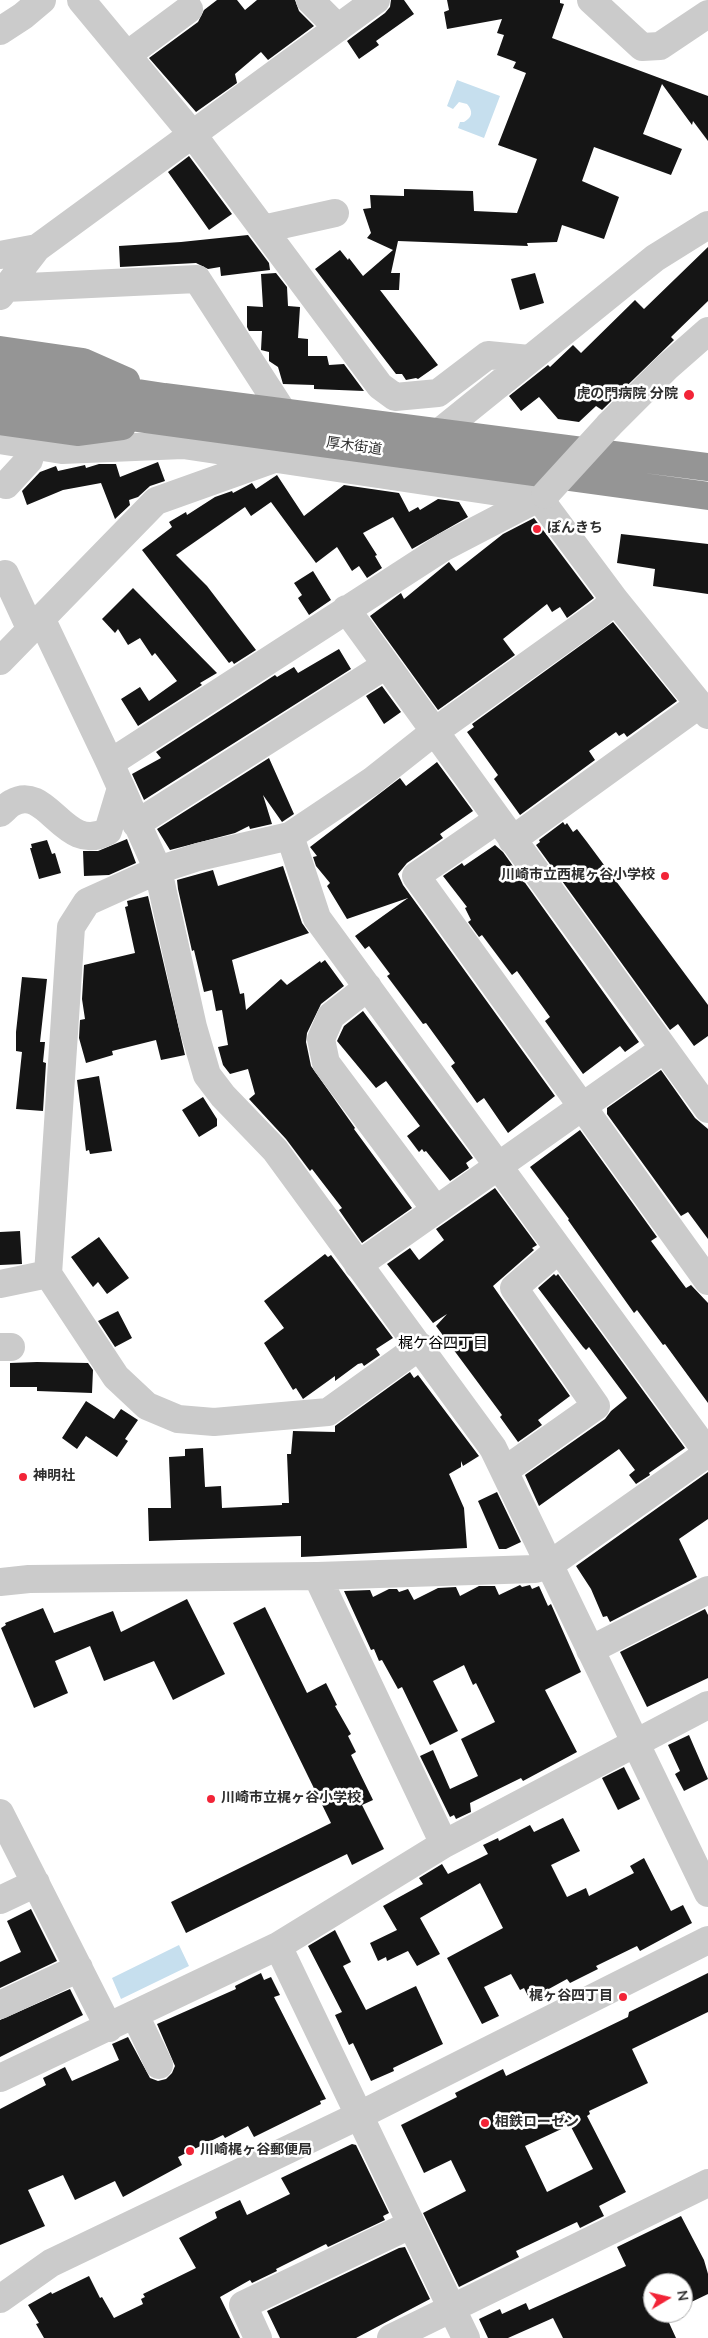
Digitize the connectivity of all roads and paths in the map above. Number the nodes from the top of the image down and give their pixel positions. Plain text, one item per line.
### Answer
1 (42, 0) edge
2 (81, 0) edge
3 (310, 0) edge
4 (376, 0) edge
5 (591, 0) edge
6 (189, 9) dead end
7 (708, 14) edge
8 (338, 28) junction
9 (0, 31) edge
10 (127, 54) junction
11 (194, 135) junction
12 (335, 213) dead end
13 (708, 225) edge
14 (263, 229) junction
15 (37, 248) junction
16 (0, 255) edge
17 (3, 292) edge
18 (708, 331) edge
19 (0, 350) edge
20 (529, 359) junction
21 (0, 372) edge
22 (0, 399) edge
23 (160, 409) junction
24 (283, 412) junction
25 (0, 421) edge
26 (441, 431) junction
27 (0, 440) edge
28 (32, 446) junction
29 (275, 459) junction
30 (708, 468) edge
31 (6, 485) dead end
32 (542, 496) junction
33 (708, 496) edge
34 (5, 574) dead end
35 (615, 600) junction
36 (346, 609) junction
37 (36, 624) junction
38 (0, 661) edge
39 (386, 665) junction
40 (704, 710) edge
41 (434, 732) junction
42 (110, 763) junction
43 (120, 788) junction
44 (0, 813) edge
45 (136, 824) junction
46 (504, 830) junction
47 (290, 836) junction
48 (158, 870) junction
49 (368, 987) junction
50 (664, 1049) junction
51 (582, 1107) junction
52 (708, 1109) edge
53 (498, 1166) junction
54 (436, 1210) junction
55 (558, 1250) junction
56 (358, 1265) junction
57 (48, 1274) junction
58 (708, 1281) edge
59 (0, 1284) edge
60 (420, 1346) junction
61 (708, 1453) edge
62 (504, 1470) junction
63 (549, 1565) junction
64 (317, 1576) junction
65 (0, 1582) edge
66 (708, 1590) edge
67 (590, 1650) junction
68 (708, 1705) edge
69 (637, 1742) junction
70 (0, 1812) edge
71 (444, 1844) junction
72 (36, 1883) junction
73 (708, 1893) edge
74 (0, 1900) edge
75 (708, 1940) edge
76 (278, 1946) junction
77 (79, 1968) junction
78 (0, 2005) edge
79 (135, 2015) junction
80 (109, 2028) junction
81 (159, 2065) dead end
82 (0, 2078) edge
83 (358, 2116) junction
84 (708, 2184) edge
85 (410, 2225) junction
86 (0, 2299) edge
87 (451, 2309) junction
88 (258, 2338) edge
89 (391, 2338) edge
90 (466, 2338) edge

1 - 9 street
2 - 10 street
3 - 8 street
4 - 8 street
5 - 7 street
6 - 10 street
8 - 11 street
10 - 11 street
11 - 14 street
11 - 15 street
12 - 14 street
13 - 20 street
14 - 20 street
15 - 16 street
15 - 17 street
17 - 24 street
18 - 32 street, bridge
19 - 23 highway
20 - 26 street
21 - 23 highway, 厚木街道
22 - 23 highway, 厚木街道
23 - 24 highway, 厚木街道
23 - 25 highway
23 - 33 highway, 厚木街道
24 - 26 highway, 厚木街道
26 - 30 highway, 厚木街道
27 - 28 street
28 - 29 street
28 - 31 street
29 - 32 street
29 - 37 street
32 - 35 street
32 - 36 street
34 - 37 street
35 - 40 street
35 - 41 street
36 - 39 street
36 - 42 street
37 - 38 street
37 - 42 street
39 - 41 street
39 - 45 street
40 - 46 street
41 - 46 street
41 - 47 street
42 - 43 street
43 - 44 street
43 - 45 street
45 - 48 street
46 - 50 street
46 - 51 street
47 - 48 street
47 - 49 street
48 - 56 street
48 - 57 street
49 - 53 street
49 - 54 street
50 - 51 street
50 - 52 street
51 - 53 street
51 - 58 street
53 - 54 street
53 - 55 street
54 - 56 street
55 - 61 street
55 - 62 street
56 - 60 street
57 - 59 street
57 - 60 street
60 - 62 street
61 - 63 street
62 - 63 street
63 - 64 street
63 - 67 street
64 - 65 street
64 - 71 street
66 - 67 street
67 - 69 street
68 - 69 street
69 - 71 street
69 - 73 street
70 - 72 street
71 - 76 street
72 - 74 street
72 - 77 street
75 - 83 street
76 - 79 street
76 - 83 street
77 - 78 street
77 - 80 street
79 - 80 street
79 - 81 street
80 - 82 street
83 - 85 street
83 - 86 street
84 - 87 street
85 - 87 street
85 - 88 street
87 - 89 street
87 - 90 street

